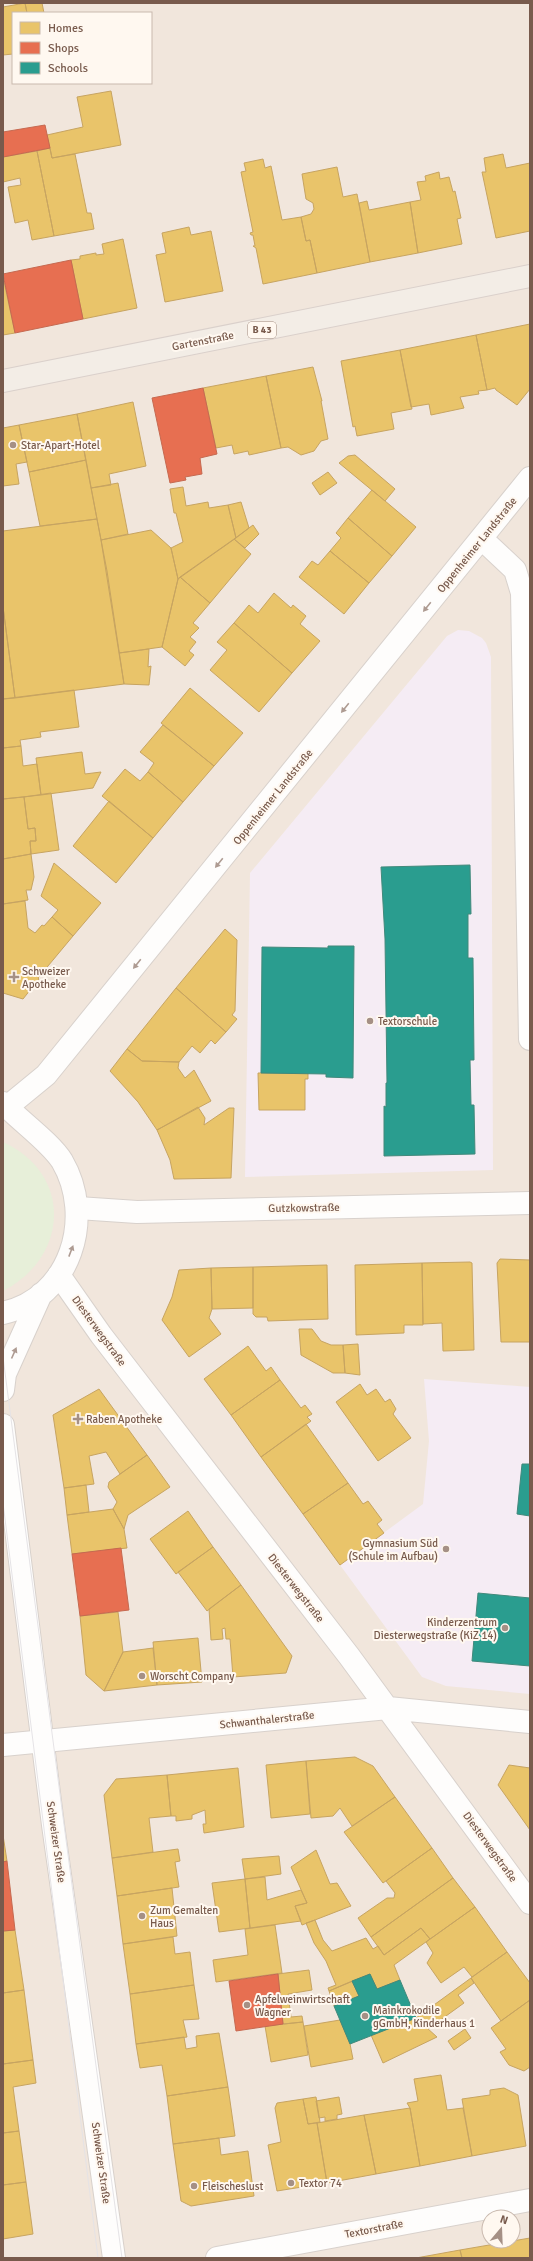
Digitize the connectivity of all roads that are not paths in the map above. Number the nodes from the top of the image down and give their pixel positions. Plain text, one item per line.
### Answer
1 (527, 278) edge
2 (3, 381) edge
3 (530, 478) edge
4 (482, 540) junction
5 (528, 801) edge
6 (530, 1039) edge
7 (4, 1110) edge
8 (530, 1203) edge
9 (78, 1208) junction
10 (59, 1275) junction
11 (42, 1294) junction
12 (3, 1313) edge
13 (3, 1390) edge
14 (3, 1425) edge
15 (388, 1708) junction
16 (530, 1722) edge
17 (44, 1741) junction
18 (3, 1745) edge
19 (530, 1903) edge
20 (530, 2200) edge
21 (114, 2258) edge
22 (217, 2258) edge

1 - 2 main road, Gartenstraße / B 43
3 - 4 street, Oppenheimer Landstraße
4 - 5 street
4 -> 7 street, Oppenheimer Landstraße
5 - 6 street
7 - 9 street
8 - 9 street, Gutzkowstraße
10 -> 9 street
10 - 11 street
10 - 15 street, Diesterwegstraße
11 - 12 street
13 -> 11 street
14 - 17 street, Schweizer Straße
15 - 16 street, Schwanthalerstraße
15 - 17 street, Schwanthalerstraße
15 - 19 street, Diesterwegstraße
17 - 18 street, Schwanthalerstraße
17 - 21 street, Schweizer Straße
20 - 22 street, Textorstraße

